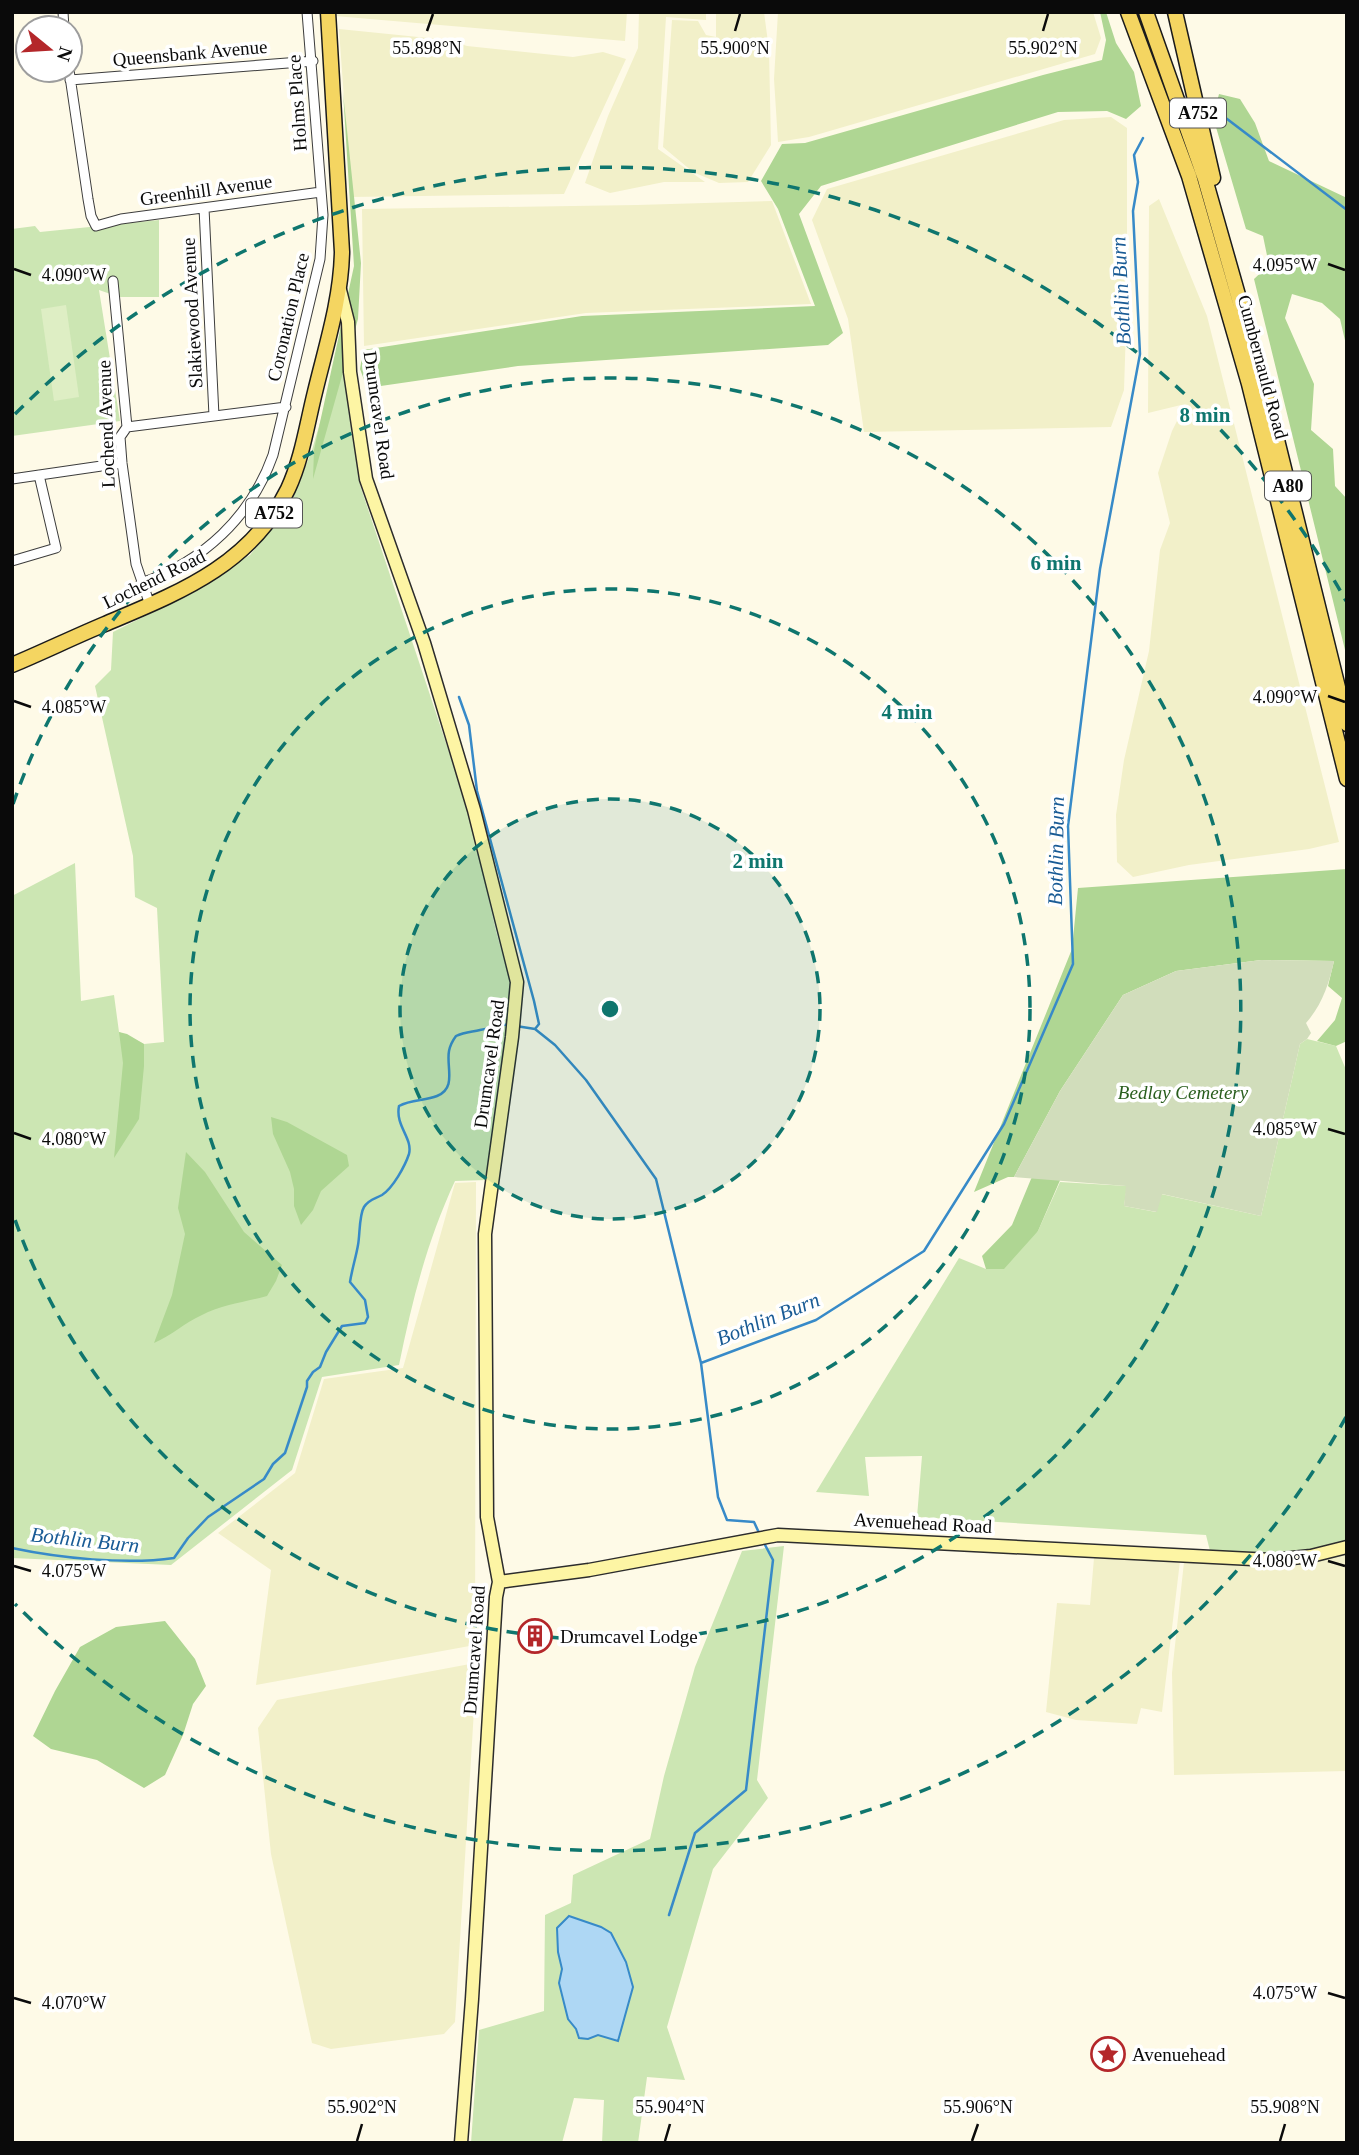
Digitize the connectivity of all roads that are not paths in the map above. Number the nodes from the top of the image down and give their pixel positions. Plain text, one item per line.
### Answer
1 (307, 12) edge
2 (328, 12) edge
3 (1128, 12) edge
4 (1146, 12) edge
5 (1175, 12) edge
6 (313, 61) junction
7 (84, 74) edge
8 (71, 84) edge
9 (337, 171) junction
10 (319, 172) junction
11 (321, 192) junction
12 (204, 208) junction
13 (340, 212) junction
14 (323, 215) junction
15 (1224, 248) junction
16 (113, 281) dead end
17 (340, 289) junction
18 (286, 407) junction
19 (214, 416) junction
20 (127, 427) junction
21 (122, 463) junction
22 (39, 475) junction
23 (12, 479) edge
24 (12, 561) edge
25 (141, 583) junction
26 (150, 605) junction
27 (12, 665) edge
28 (1347, 724) edge
29 (1347, 779) edge
30 (1347, 1547) edge
31 (499, 1582) junction
32 (461, 2143) edge

1 - 6 street, Holms Place
2 - 9 main road, Drumcavel Road / A752
3 - 29 main road, Cumbernauld Road / A80
4 - 15 main road, Cumbernauld Road / A80
5 - 15 main road, Cumbernauld Road / A752
6 - 7 street, Queensbank Avenue
6 - 10 street, Holms Place
8 - 12 street, Greenhill Avenue
9 - 10 street
9 - 13 main road, Drumcavel Road / A752
10 - 11 street, Holms Place
11 - 12 street, Greenhill Avenue
11 - 14 street, Coronation Place
12 - 19 street, Slakiewood Avenue
13 - 14 street
13 - 17 main road, Drumcavel Road / A752
14 - 18 street, Coronation Place
15 - 28 main road, Cumbernauld Road / A80
16 - 20 street, Lochend Avenue
17 - 26 main road, Lochend Road / A752
17 - 31 street, Drumcavel Road
18 - 19 street
18 - 25 street, Coronation Place
19 - 20 street
20 - 21 street, Lochend Avenue
21 - 22 street
21 - 25 street, Lochend Avenue
22 - 23 street
22 - 24 street
25 - 26 street, Lochend Avenue
26 - 27 main road, Lochend Road / A752
30 - 31 street, Avenuehead Road
31 - 32 street, Drumcavel Road

